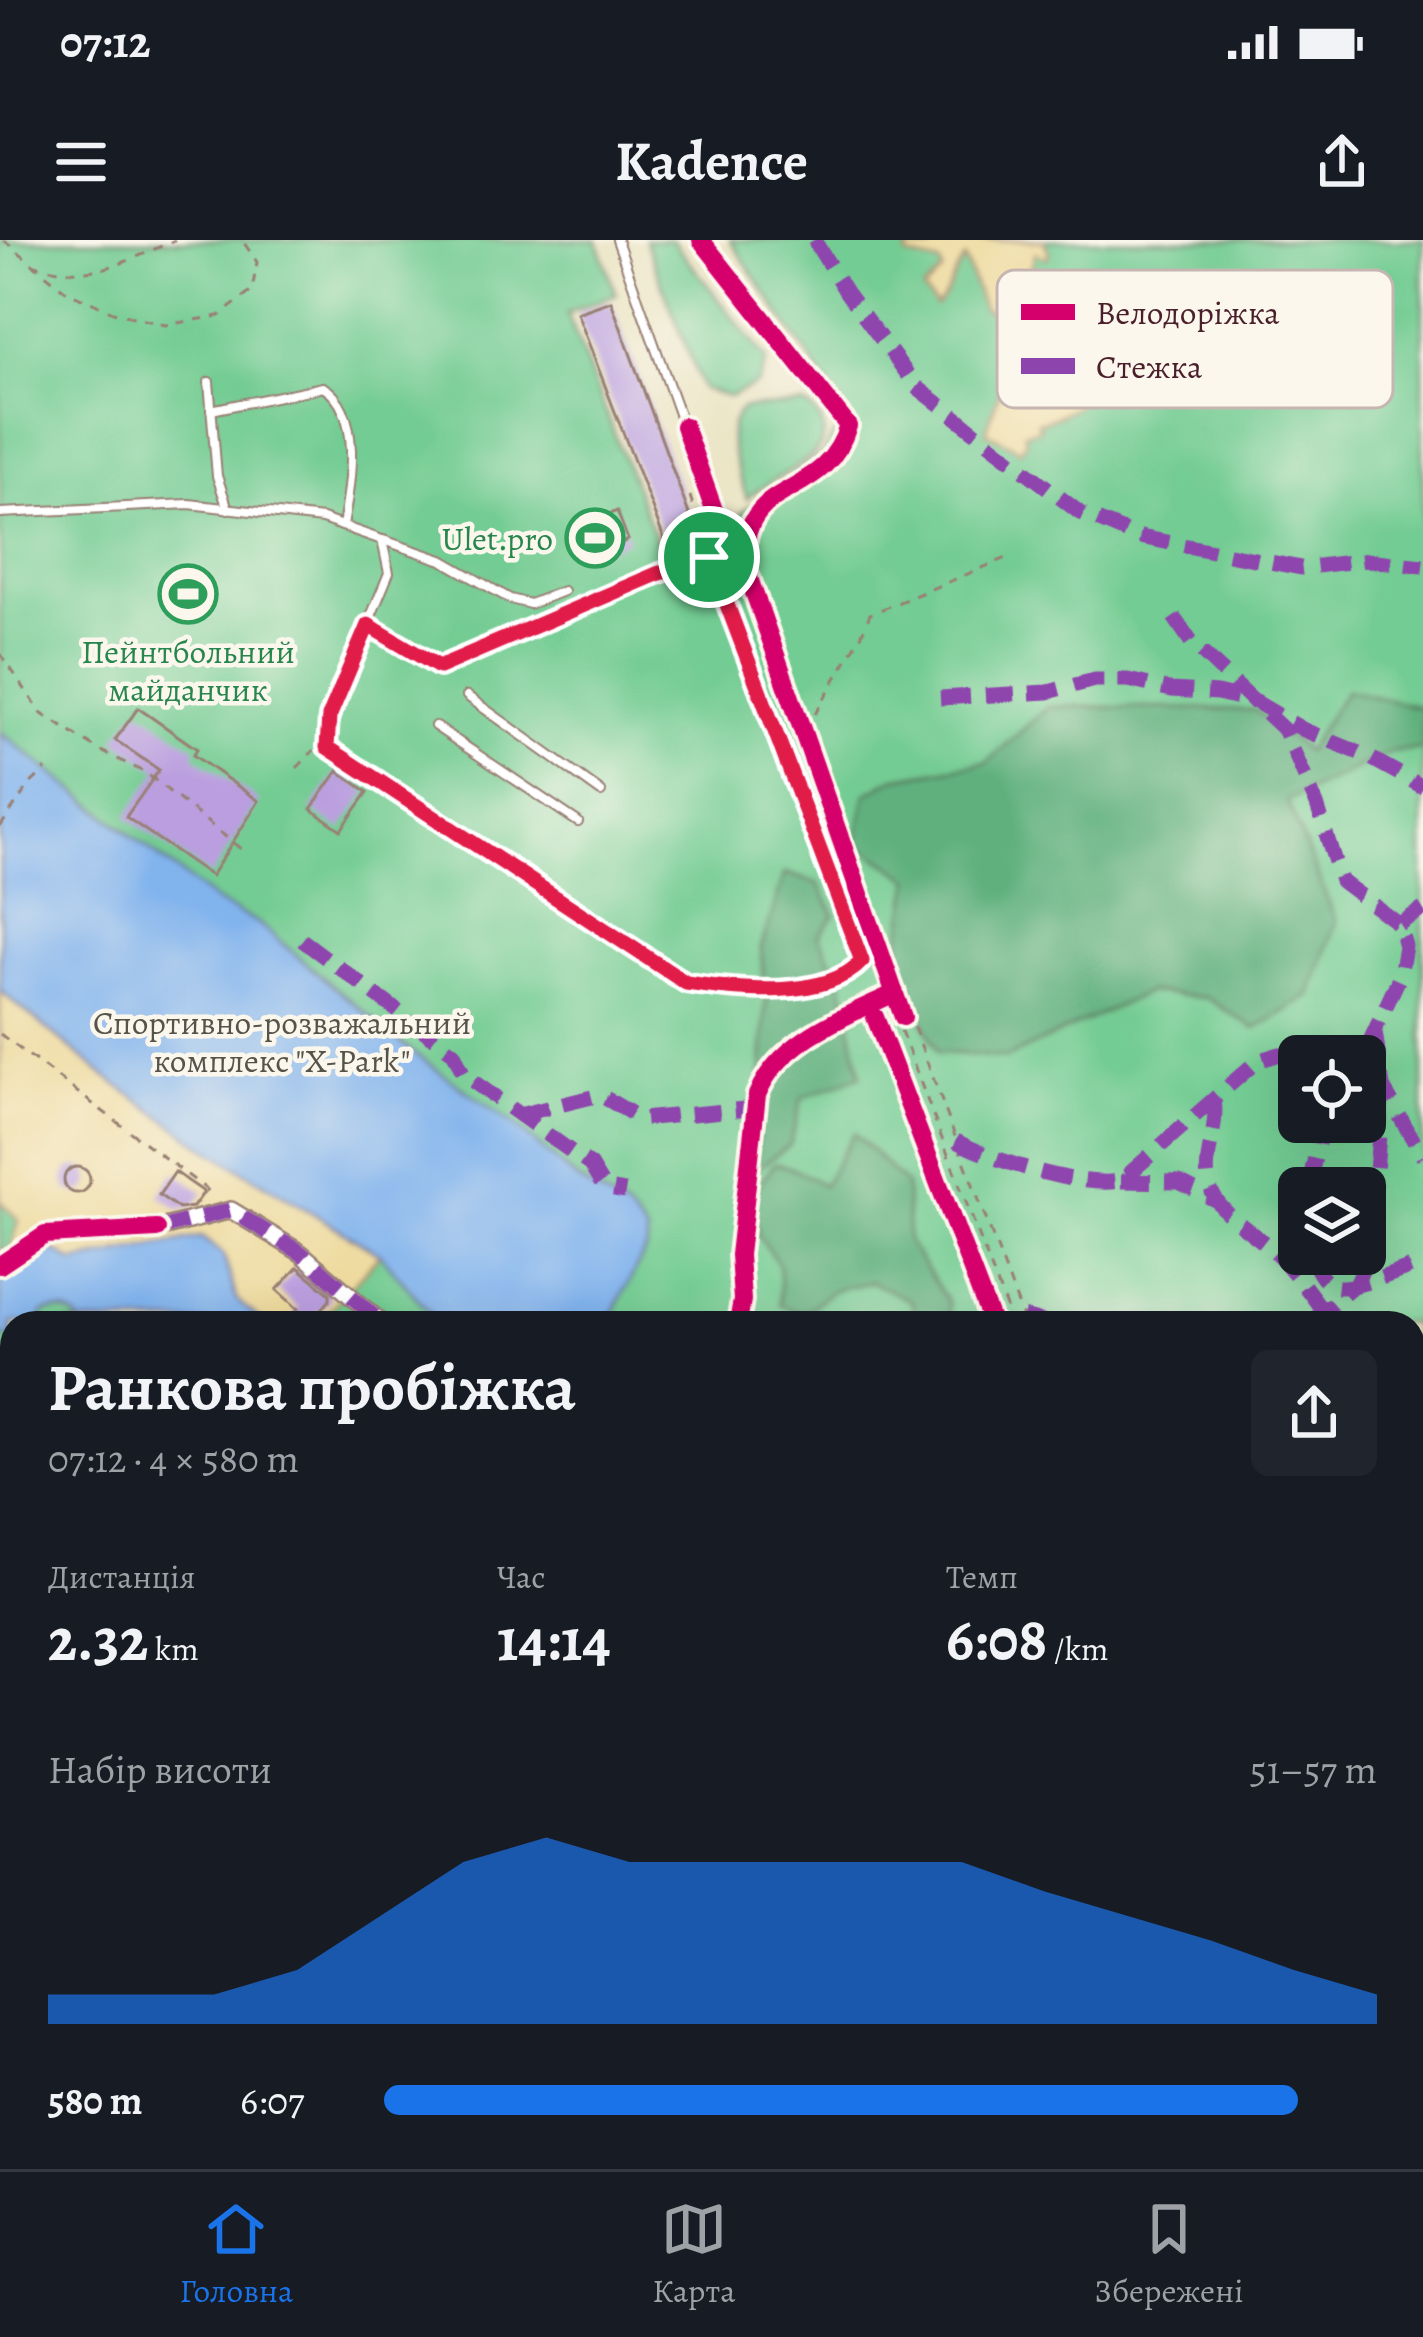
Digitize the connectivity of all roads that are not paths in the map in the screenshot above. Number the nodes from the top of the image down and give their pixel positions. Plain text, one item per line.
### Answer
1 (617, 240) edge
2 (701, 240) edge
3 (209, 382) dead end
4 (212, 410) junction
5 (684, 426) joint
6 (848, 426) joint
7 (228, 509) junction
8 (0, 513) edge
9 (343, 526) junction
10 (382, 540) junction
11 (743, 561) junction
12 (563, 591) dead end
13 (467, 696) dead end
14 (435, 726) dead end
15 (601, 792) dead end
16 (578, 822) dead end
17 (877, 941) junction
18 (895, 993) junction
19 (903, 1017) road end
20 (0, 1264) edge
21 (368, 1311) edge
22 (740, 1311) edge

1 - 5 lane
2 - 6 street
3 - 4 lane
4 - 7 lane
4 - 9 lane
5 - 11 street
6 - 11 lane
7 - 8 lane
7 - 9 lane
9 - 10 lane
10 - 12 lane
10 - 17 lane
11 - 17 street
13 - 15 lane
14 - 16 lane
17 - 18 street
18 - 19 lane
18 - 22 street
20 - 21 street

